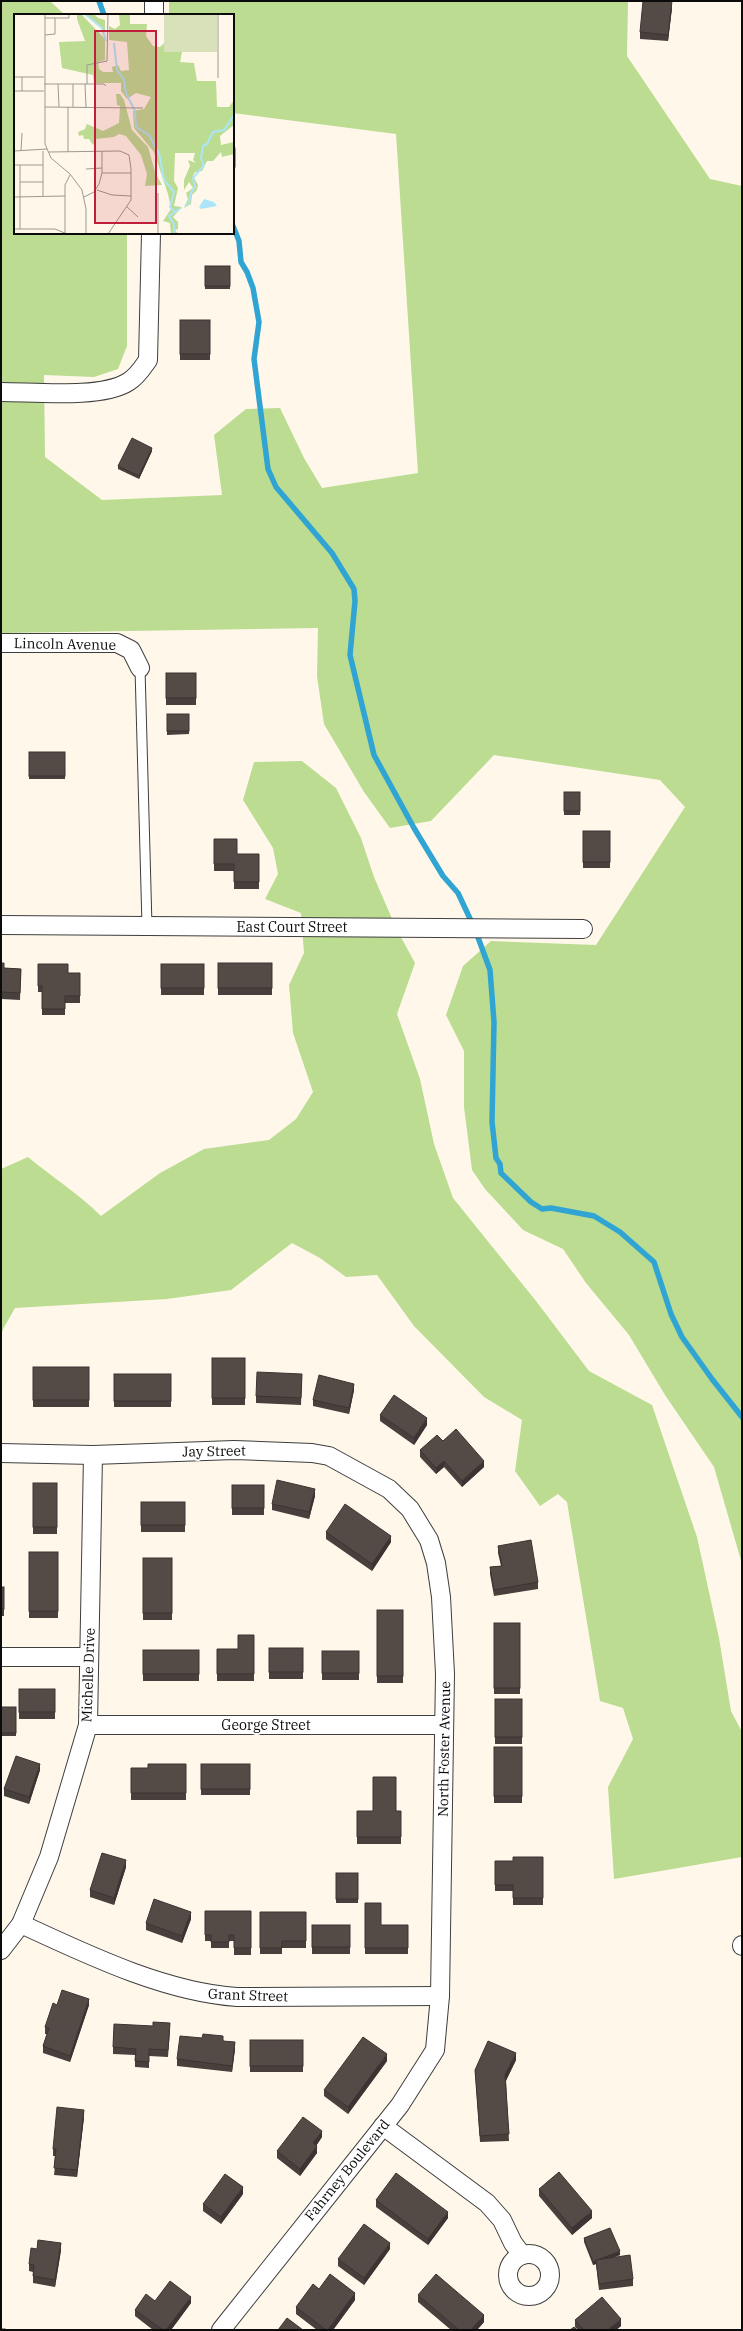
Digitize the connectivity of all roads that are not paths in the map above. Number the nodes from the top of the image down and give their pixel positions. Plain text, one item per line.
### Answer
1 (154, 1) edge
2 (154, 14) edge
3 (151, 234) edge
4 (1, 392) edge
5 (1, 643) edge
6 (140, 668) joint
7 (1, 925) edge
8 (147, 926) junction
9 (583, 929) dead end
10 (1, 1453) edge
11 (93, 1455) junction
12 (410, 1509) joint
13 (1, 1657) edge
14 (89, 1657) junction
15 (88, 1725) junction
16 (443, 1725) junction
17 (21, 1924) junction
18 (1, 1950) edge
19 (440, 1996) junction
20 (383, 2126) junction
21 (522, 2255) dead end
22 (221, 2330) edge

1 - 2 street
3 - 4 street
5 - 6 street, Lincoln Avenue
6 - 8 lane
7 - 8 street, East Court Street
8 - 9 street, East Court Street
10 - 11 street, Jay Street
11 - 12 street, Jay Street
11 - 14 street, Michelle Drive
12 - 16 street, North Foster Avenue
13 - 14 street
14 - 15 street, Michelle Drive
15 - 16 street, George Street
15 - 17 street, Michelle Drive
16 - 19 street, North Foster Avenue
17 - 18 street, Michelle Drive
17 - 19 street, Grant Street
19 - 20 street, Fahrney Boulevard
20 - 21 street
20 - 22 street, Fahrney Boulevard

